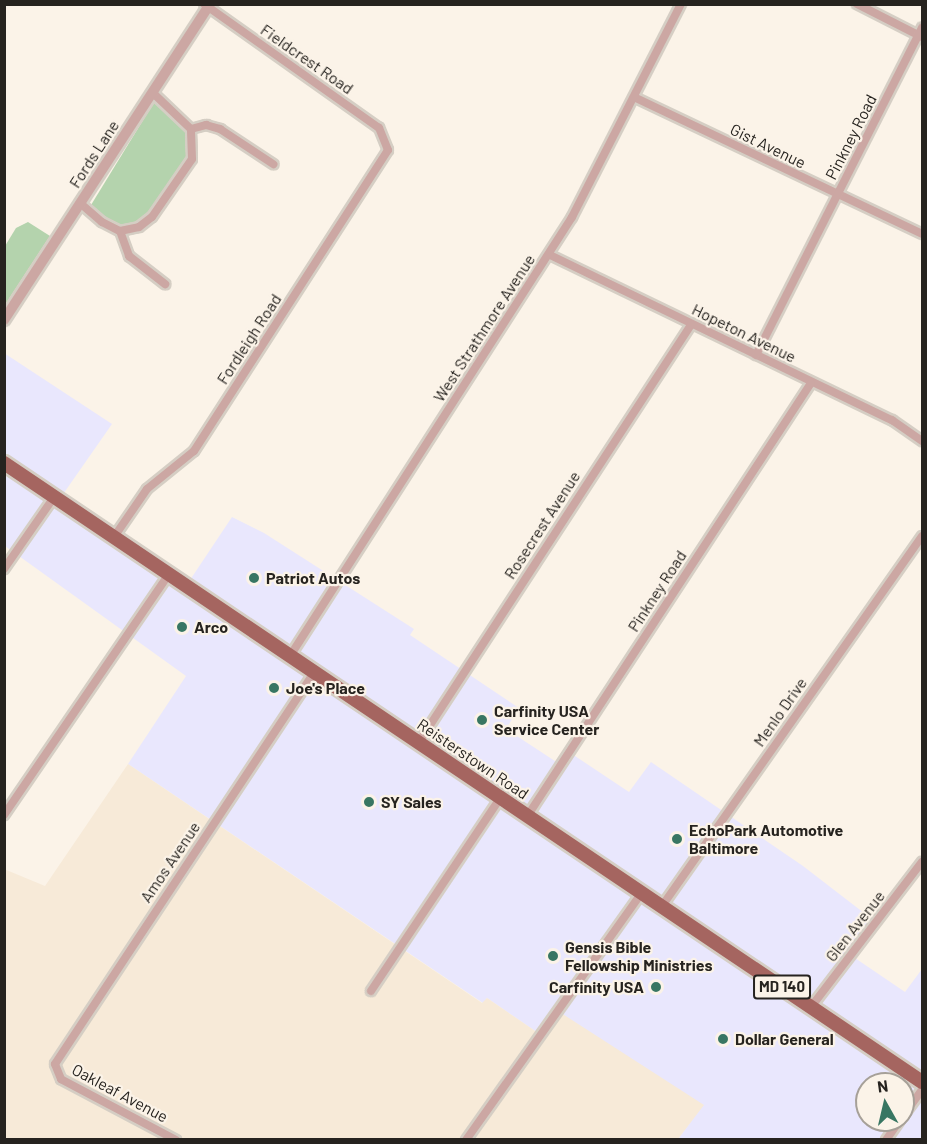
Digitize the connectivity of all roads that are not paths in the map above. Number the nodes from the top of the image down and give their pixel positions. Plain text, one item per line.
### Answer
1 (681, 4) edge
2 (856, 4) edge
3 (207, 6) edge
4 (921, 34) edge
5 (153, 93) junction
6 (633, 97) junction
7 (191, 129) junction
8 (388, 142) joint
9 (273, 164) dead end
10 (838, 197) junction
11 (80, 203) junction
12 (120, 231) junction
13 (922, 234) edge
14 (550, 255) junction
15 (165, 284) dead end
16 (4, 320) edge
17 (691, 324) junction
18 (756, 355) junction
19 (811, 383) junction
20 (922, 441) edge
21 (4, 464) edge
22 (54, 497) junction
23 (922, 536) edge
24 (114, 537) junction
25 (4, 569) edge
26 (169, 574) junction
27 (290, 656) junction
28 (314, 672) junction
29 (419, 742) junction
30 (501, 797) junction
31 (5, 814) edge
32 (528, 815) junction
33 (922, 862) edge
34 (642, 892) junction
35 (662, 906) junction
36 (371, 991) dead end
37 (811, 1007) junction
38 (55, 1070) joint
39 (922, 1082) edge
40 (176, 1140) edge
41 (466, 1140) edge

1 - 6 street, West Strathmore Avenue
2 - 4 street
3 - 5 street, Fords Lane
3 - 8 street, Fieldcrest Road
4 - 10 street, Pinkney Road
5 - 7 street
5 - 11 street, Fords Lane
6 - 10 street, Gist Avenue
6 - 14 street, West Strathmore Avenue
7 - 9 street
7 - 12 street
8 - 24 street, Fordleigh Road
10 - 13 street, Gist Avenue
10 - 18 street, Pinkney Road
11 - 12 street
11 - 16 street, Fords Lane
12 - 15 street
14 - 17 street, Hopeton Avenue
14 - 27 street, West Strathmore Avenue
17 - 18 street, Hopeton Avenue
17 - 29 street, Rosecrest Avenue
18 - 19 street, Hopeton Avenue
19 - 20 street, Hopeton Avenue
19 - 32 street, Pinkney Road
21 - 22 main road, Reisterstown Road / MD 140
22 - 24 main road, Reisterstown Road / MD 140
22 - 25 street
23 - 35 street, Menlo Drive
24 - 26 main road, Reisterstown Road / MD 140
26 - 27 main road, Reisterstown Road / MD 140
26 - 31 street
27 - 28 main road, Reisterstown Road / MD 140
28 - 29 main road, Reisterstown Road / MD 140
28 - 38 street, Amos Avenue
29 - 30 main road, Reisterstown Road / MD 140
30 - 32 main road, Reisterstown Road / MD 140
30 - 36 street
32 - 34 main road, Reisterstown Road / MD 140
33 - 37 street, Glen Avenue
34 - 35 main road, Reisterstown Road / MD 140
34 - 41 street
35 - 37 main road, Reisterstown Road / MD 140
37 - 39 main road, Reisterstown Road / MD 140
38 - 40 street, Oakleaf Avenue

